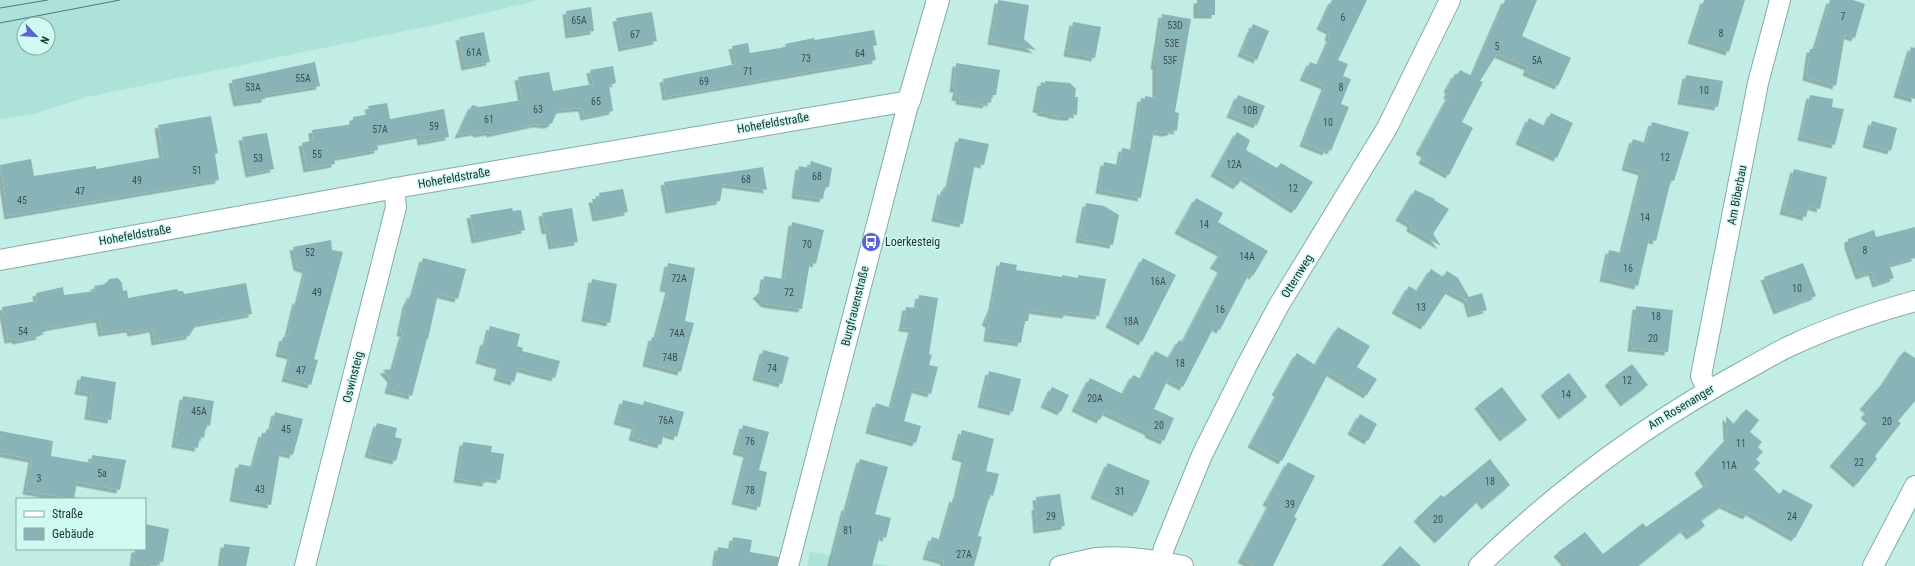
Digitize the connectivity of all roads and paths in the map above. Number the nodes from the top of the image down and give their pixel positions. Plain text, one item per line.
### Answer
1 (938, 0) edge
2 (1450, 0) edge
3 (1780, 0) edge
4 (909, 101) junction
5 (394, 188) junction
6 (0, 260) edge
7 (1915, 301) edge
8 (1708, 390) junction
9 (1915, 486) edge
10 (1161, 561) junction
11 (305, 566) edge
12 (788, 566) edge
13 (1060, 566) edge
14 (1183, 566) edge
15 (1479, 566) edge
16 (1873, 566) edge

1 - 4 street, Burgfrauenstraße
2 - 10 street, Otternweg
3 - 8 street, Am Biberbau
4 - 5 street, Hohefeldstraße
4 - 12 street, Burgfrauenstraße
5 - 6 street, Hohefeldstraße
5 - 11 street, Oswinsteig
7 - 8 street, Am Rosenanger
8 - 15 street, Am Rosenanger
9 - 16 street
10 - 13 street
10 - 14 street

